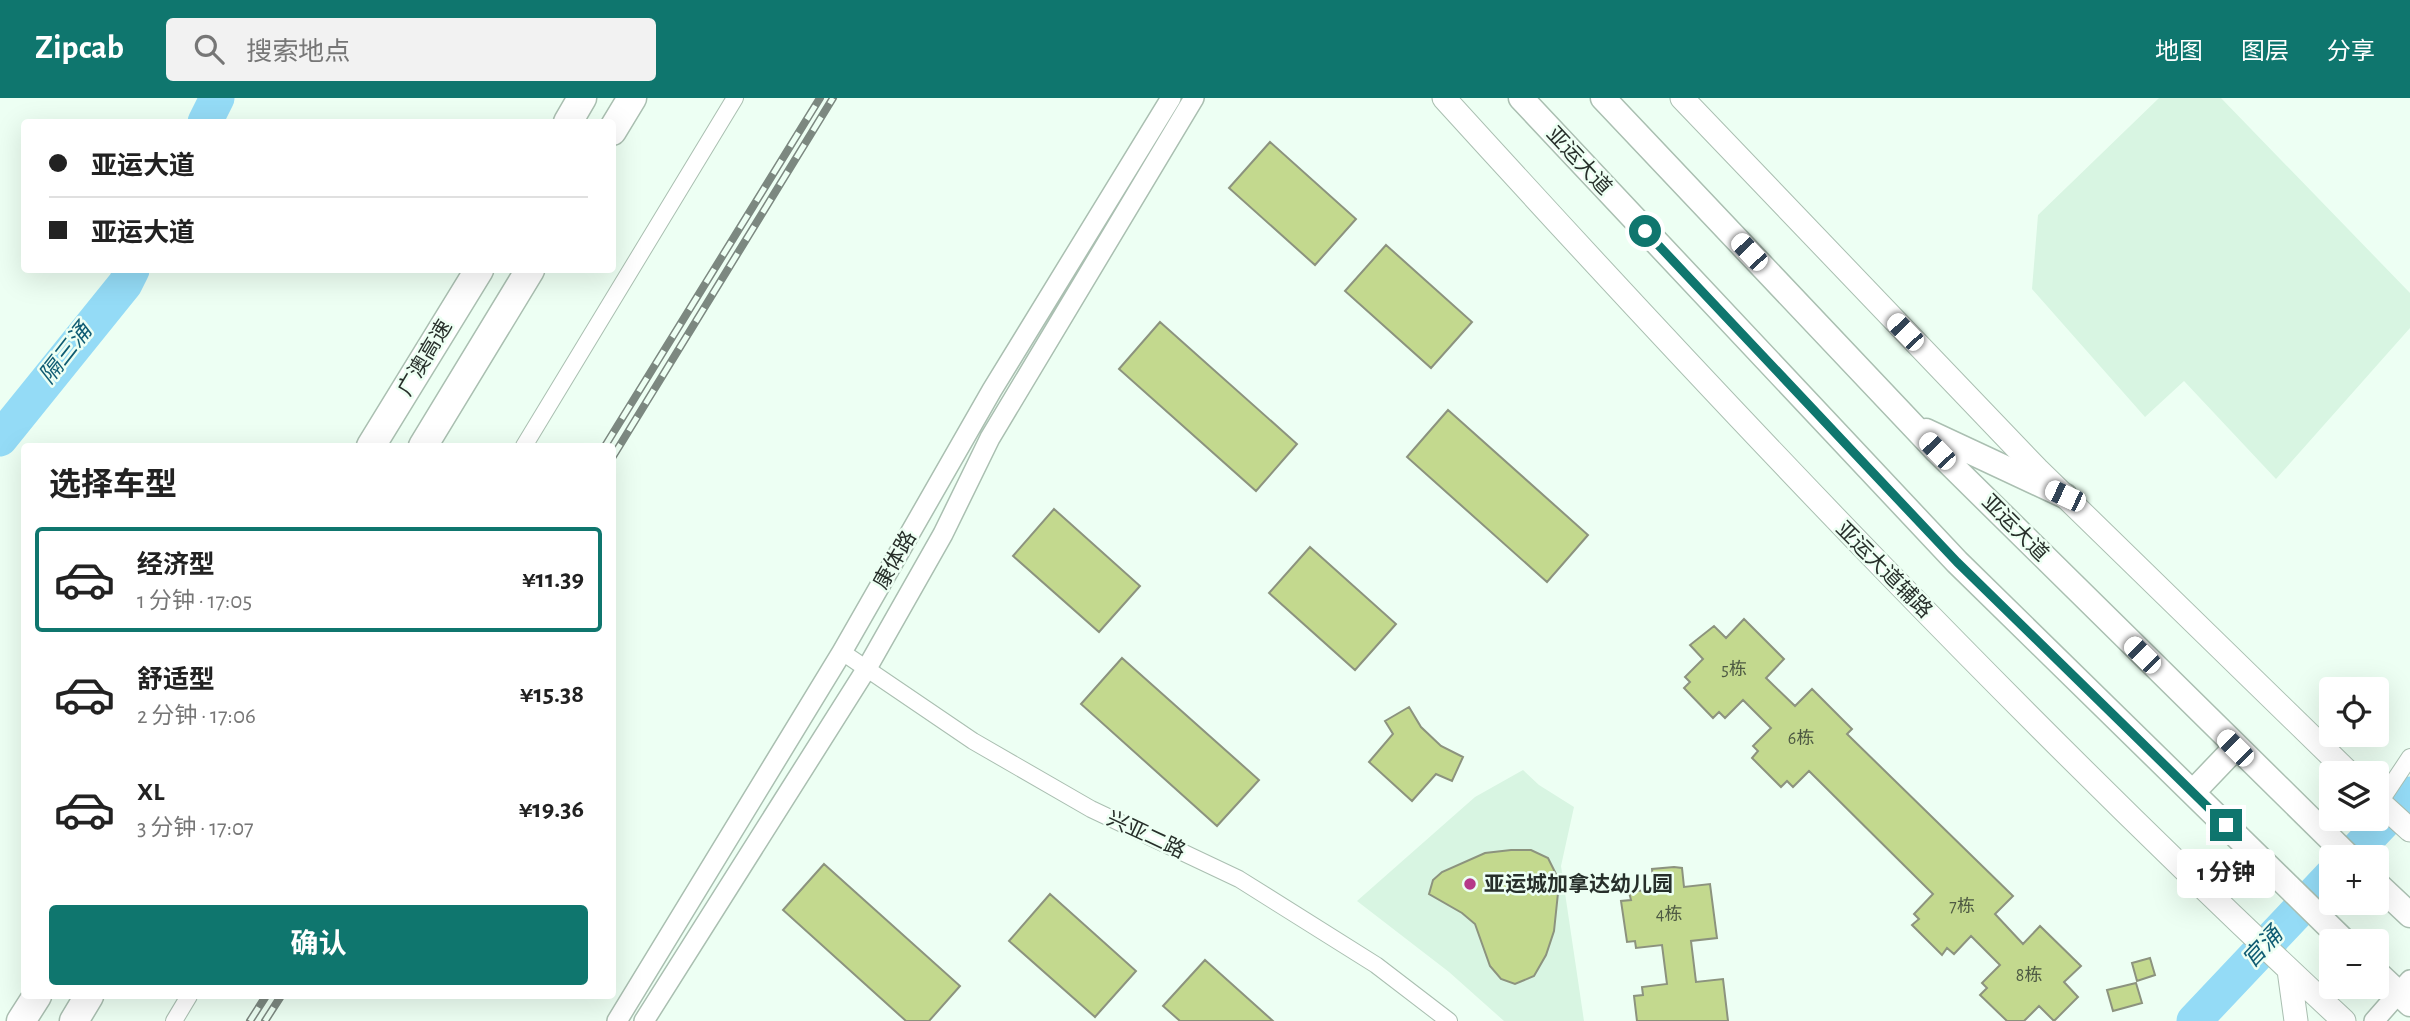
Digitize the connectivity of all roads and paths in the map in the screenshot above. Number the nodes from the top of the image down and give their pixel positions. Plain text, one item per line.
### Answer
1 (582, 98) edge
2 (632, 98) edge
3 (735, 98) edge
4 (1171, 98) edge
5 (1194, 98) edge
6 (1444, 98) edge
7 (1521, 98) edge
8 (1603, 98) edge
9 (1682, 98) edge
10 (570, 119) edge
11 (616, 124) edge
12 (477, 273) edge
13 (528, 273) edge
14 (1912, 424) junction
15 (373, 443) edge
16 (425, 443) edge
17 (526, 443) edge
18 (2065, 496) junction
19 (842, 652) junction
20 (867, 668) junction
21 (2235, 748) junction
22 (2410, 757) edge
23 (2336, 761) edge
24 (2389, 785) edge
25 (2193, 792) junction
26 (2389, 810) edge
27 (2410, 830) edge
28 (2336, 845) edge
29 (2389, 895) edge
30 (2408, 913) edge
31 (2332, 929) edge
32 (2289, 970) junction
33 (2389, 981) edge
34 (2406, 993) edge
35 (35, 999) edge
36 (87, 999) edge
37 (187, 999) edge
38 (21, 1021) edge
39 (74, 1021) edge
40 (174, 1021) edge
41 (617, 1021) edge
42 (643, 1021) edge
43 (1449, 1021) edge
44 (2296, 1021) edge
45 (2344, 1021) edge
46 (2374, 1021) edge

1 - 10 highway
2 - 11 highway
3 - 17 street
4 - 19 street, 康体路
5 - 20 street, 康体路
6 - 32 main road, 亚运大道辅路
7 - 25 main road, 亚运大道
8 - 14 main road, 亚运大道
9 - 18 main road
12 - 15 highway, 广澳高速
13 - 16 highway, 广澳高速
14 - 18 main road
14 - 21 main road, 亚运大道
18 - 23 main road
19 - 20 street, 兴亚二路
19 - 41 street, 康体路
20 - 42 street, 康体路
20 - 43 street, 兴亚二路
21 - 25 main road
21 - 28 main road, 亚运大道
22 - 24 street
25 - 31 main road, 亚运大道
26 - 27 main road
29 - 30 main road
32 - 44 main road
32 - 45 main road, 亚运大道辅路
33 - 34 main road
34 - 46 street
35 - 38 highway
36 - 39 highway
37 - 40 street

